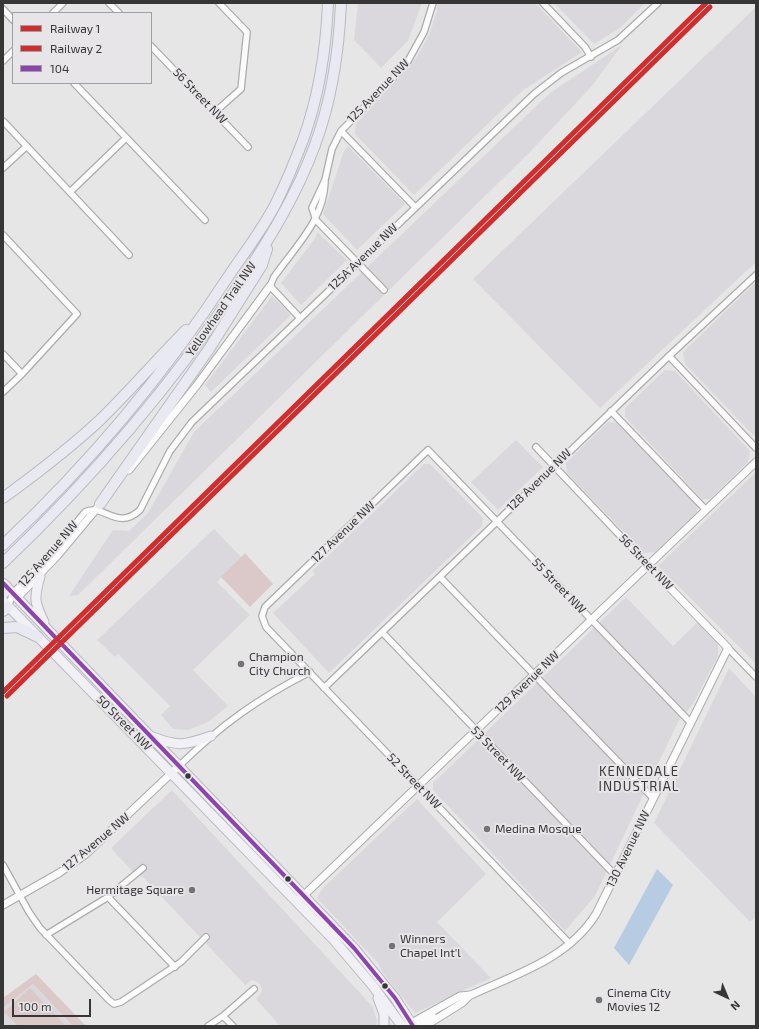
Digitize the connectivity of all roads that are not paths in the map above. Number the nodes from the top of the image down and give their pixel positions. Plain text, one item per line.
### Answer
1 (63, 3) edge
2 (109, 3) edge
3 (220, 3) edge
4 (230, 3) edge
5 (328, 3) edge
6 (341, 3) edge
7 (433, 3) edge
8 (543, 3) edge
9 (658, 3) edge
10 (224, 8) junction
11 (3, 9) edge
12 (54, 12) edge
13 (118, 12) edge
14 (12, 19) edge
15 (152, 47) edge
16 (12, 52) edge
17 (592, 57) junction
18 (3, 61) edge
19 (75, 84) edge
20 (215, 112) junction
21 (3, 121) edge
22 (341, 131) junction
23 (126, 138) junction
24 (27, 146) junction
25 (248, 147) dead end
26 (3, 168) edge
27 (325, 180) junction
28 (70, 192) junction
29 (415, 207) junction
30 (204, 220) dead end
31 (316, 220) junction
32 (272, 234) junction
33 (3, 235) edge
34 (128, 255) dead end
35 (357, 263) junction
36 (756, 275) edge
37 (270, 286) junction
38 (384, 290) dead end
39 (207, 310) junction
40 (300, 318) junction
41 (3, 354) edge
42 (669, 356) junction
43 (22, 374) junction
44 (3, 392) edge
45 (611, 411) junction
46 (536, 447) dead end
47 (756, 448) edge
48 (428, 450) joint
49 (756, 462) edge
50 (554, 466) junction
51 (26, 481) junction
52 (3, 498) edge
53 (3, 502) edge
54 (98, 507) junction
55 (706, 510) junction
56 (496, 522) junction
57 (3, 545) edge
58 (3, 563) edge
59 (648, 565) junction
60 (40, 576) junction
61 (440, 577) junction
62 (8, 590) edge
63 (5, 606) edge
64 (262, 616) joint
65 (591, 620) junction
66 (3, 628) edge
67 (48, 630) junction
68 (382, 632) junction
69 (38, 637) junction
70 (728, 648) junction
71 (310, 672) junction
72 (533, 675) junction
73 (756, 677) edge
74 (324, 688) junction
75 (690, 722) junction
76 (476, 730) junction
77 (150, 736) junction
78 (211, 736) junction
79 (179, 766) junction
80 (172, 773) junction
81 (418, 785) junction
82 (653, 798) junction
83 (3, 865) edge
84 (143, 868) dead end
85 (615, 875) junction
86 (20, 896) junction
87 (108, 897) junction
88 (300, 899) junction
89 (3, 905) edge
90 (46, 935) junction
91 (206, 937) dead end
92 (570, 944) junction
93 (175, 967) junction
94 (373, 986) junction
95 (254, 989) dead end
96 (471, 995) junction
97 (223, 1016) junction
98 (412, 1025) edge
99 (208, 1026) edge
100 (233, 1026) edge
101 (384, 1026) edge
102 (402, 1026) edge
103 (425, 1026) edge

1 - 12 street
2 - 13 street
3 - 10 street
4 - 10 street
5 - 39 highway, Yellowhead Trail NW
6 - 32 highway, Yellowhead Trail NW
7 - 22 street, 125 Avenue NW
8 - 17 street
9 - 17 street, 125A Avenue NW
10 - 20 street
11 - 14 street
15 - 20 street, 56 Street NW
16 - 18 street
17 - 29 street, 125A Avenue NW
19 - 23 street
20 - 25 street, 56 Street NW
21 - 24 street
22 - 27 street, 125 Avenue NW
22 - 29 street
23 - 28 street
23 - 30 street
24 - 26 street
24 - 28 street
27 - 31 street, 125 Avenue NW
27 - 31 street, 125 Avenue NW
28 - 34 street
29 - 35 street, 125A Avenue NW
31 - 35 street
31 - 37 street, 125 Avenue NW
32 - 54 highway
32 - 58 highway, Yellowhead Trail NW
33 - 43 street
35 - 38 street
35 - 40 street, 125A Avenue NW
36 - 42 street, 128 Avenue NW
37 - 40 street
37 - 54 street
39 - 51 highway
39 - 57 highway, Yellowhead Trail NW
40 - 54 street, 125A Avenue NW
41 - 43 street
42 - 45 street, 128 Avenue NW
42 - 47 street
43 - 44 street
45 - 50 street, 128 Avenue NW
45 - 55 street
46 - 50 street, 56 Street NW
48 - 56 street, 55 Street NW
48 - 64 street, 127 Avenue NW
49 - 55 street, 129 Avenue NW
50 - 56 street, 128 Avenue NW
50 - 59 street, 56 Street NW
51 - 52 highway
51 - 53 highway
54 - 60 street, 125 Avenue NW
54 - 62 street, 125 Avenue NW
55 - 59 street, 129 Avenue NW
56 - 61 street, 128 Avenue NW
56 - 65 street, 55 Street NW
59 - 65 street, 129 Avenue NW
59 - 70 street, 56 Street NW
60 - 62 street, 125 Avenue NW
60 - 67 main road
61 - 68 street, 128 Avenue NW
61 - 72 street
62 - 63 main road
62 - 67 main road, 50 Street NW
63 - 69 main road, 50 Street NW
64 - 71 street, 52 Street NW
65 - 72 street, 129 Avenue NW
65 - 75 street, 55 Street NW
66 - 69 highway
67 - 77 main road, 50 Street NW
68 - 74 street, 128 Avenue NW
68 - 76 street, 53 Street NW
69 - 80 main road, 50 Street NW
70 - 73 street, 56 Street NW
70 - 75 street, 130 Avenue NW
71 - 74 street, 52 Street NW
71 - 78 street
72 - 76 street, 129 Avenue NW
72 - 82 street
74 - 81 street, 52 Street NW
75 - 82 street, 130 Avenue NW
76 - 81 street, 129 Avenue NW
76 - 85 street, 53 Street NW
77 - 78 main road
77 - 79 main road, 50 Street NW
78 - 79 street
79 - 80 street, 127 Avenue NW
79 - 88 main road, 50 Street NW
80 - 86 street, 127 Avenue NW
80 - 88 main road, 50 Street NW
81 - 88 street, 129 Avenue NW
81 - 92 street, 52 Street NW
82 - 85 street, 130 Avenue NW
83 - 86 street
84 - 87 street
85 - 92 street, 130 Avenue NW
86 - 89 street, 127 Avenue NW
86 - 90 street
87 - 90 street
87 - 93 street
88 - 94 main road, 50 Street NW
88 - 98 main road, 50 Street NW
90 - 93 street
91 - 93 street
92 - 96 street, 130 Avenue NW
94 - 101 main road
94 - 102 main road, 50 Street NW
95 - 97 street
96 - 98 street, 130 Avenue NW
96 - 103 street, 130 Avenue NW
97 - 99 street
97 - 100 street

